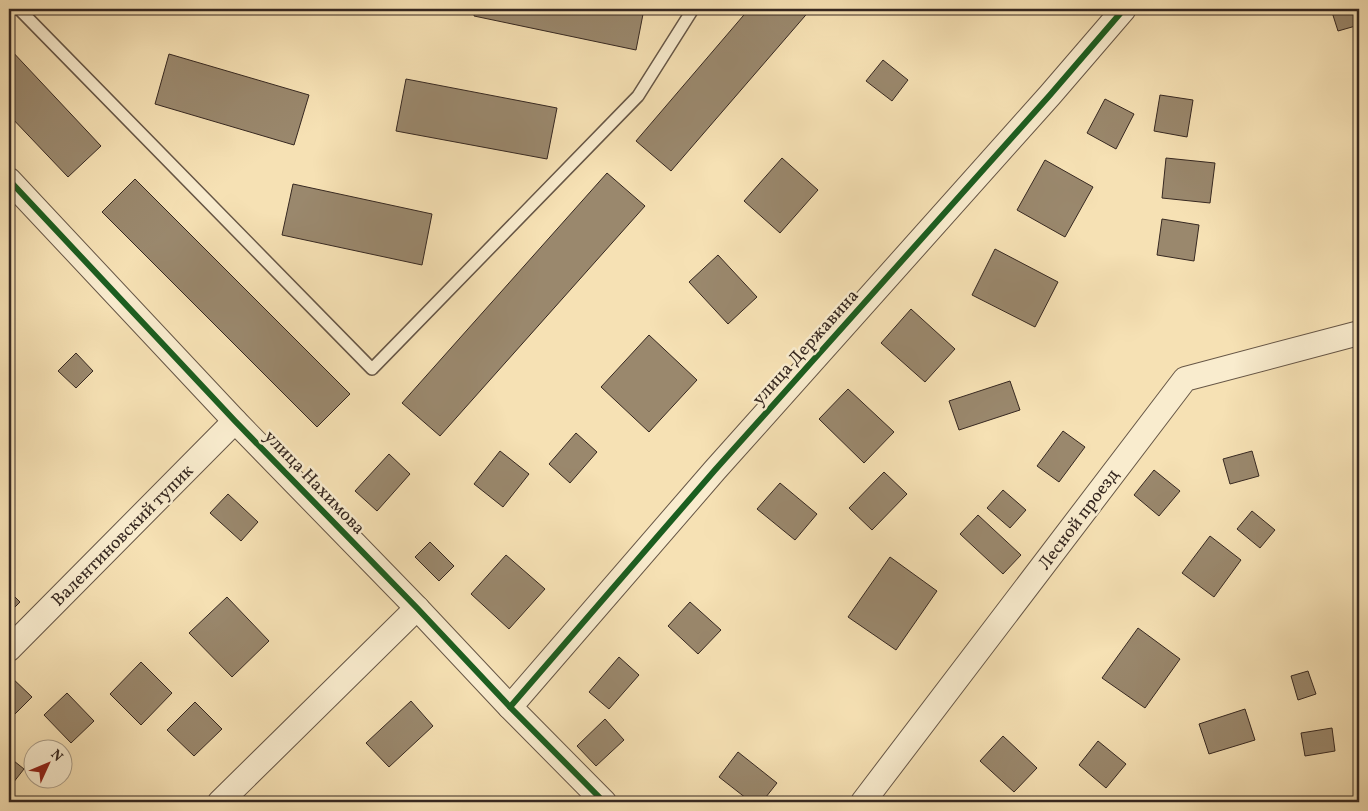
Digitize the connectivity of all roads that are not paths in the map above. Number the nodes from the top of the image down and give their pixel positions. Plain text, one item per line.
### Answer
1 (19, 9) edge
2 (693, 9) edge
3 (1124, 9) edge
4 (9, 180) edge
5 (1359, 334) edge
6 (234, 421) junction
7 (417, 608) junction
8 (9, 649) edge
9 (510, 707) junction
10 (220, 802) edge
11 (604, 802) edge
12 (863, 802) edge

1 - 2 lane
3 - 9 street, улица Державина
4 - 6 street, улица Нахимова
5 - 12 street, Лесной проезд
6 - 7 street, улица Нахимова
6 - 8 street, Валентиновский тупик
7 - 9 street, улица Нахимова
7 - 10 street
9 - 11 street, улица Нахимова

